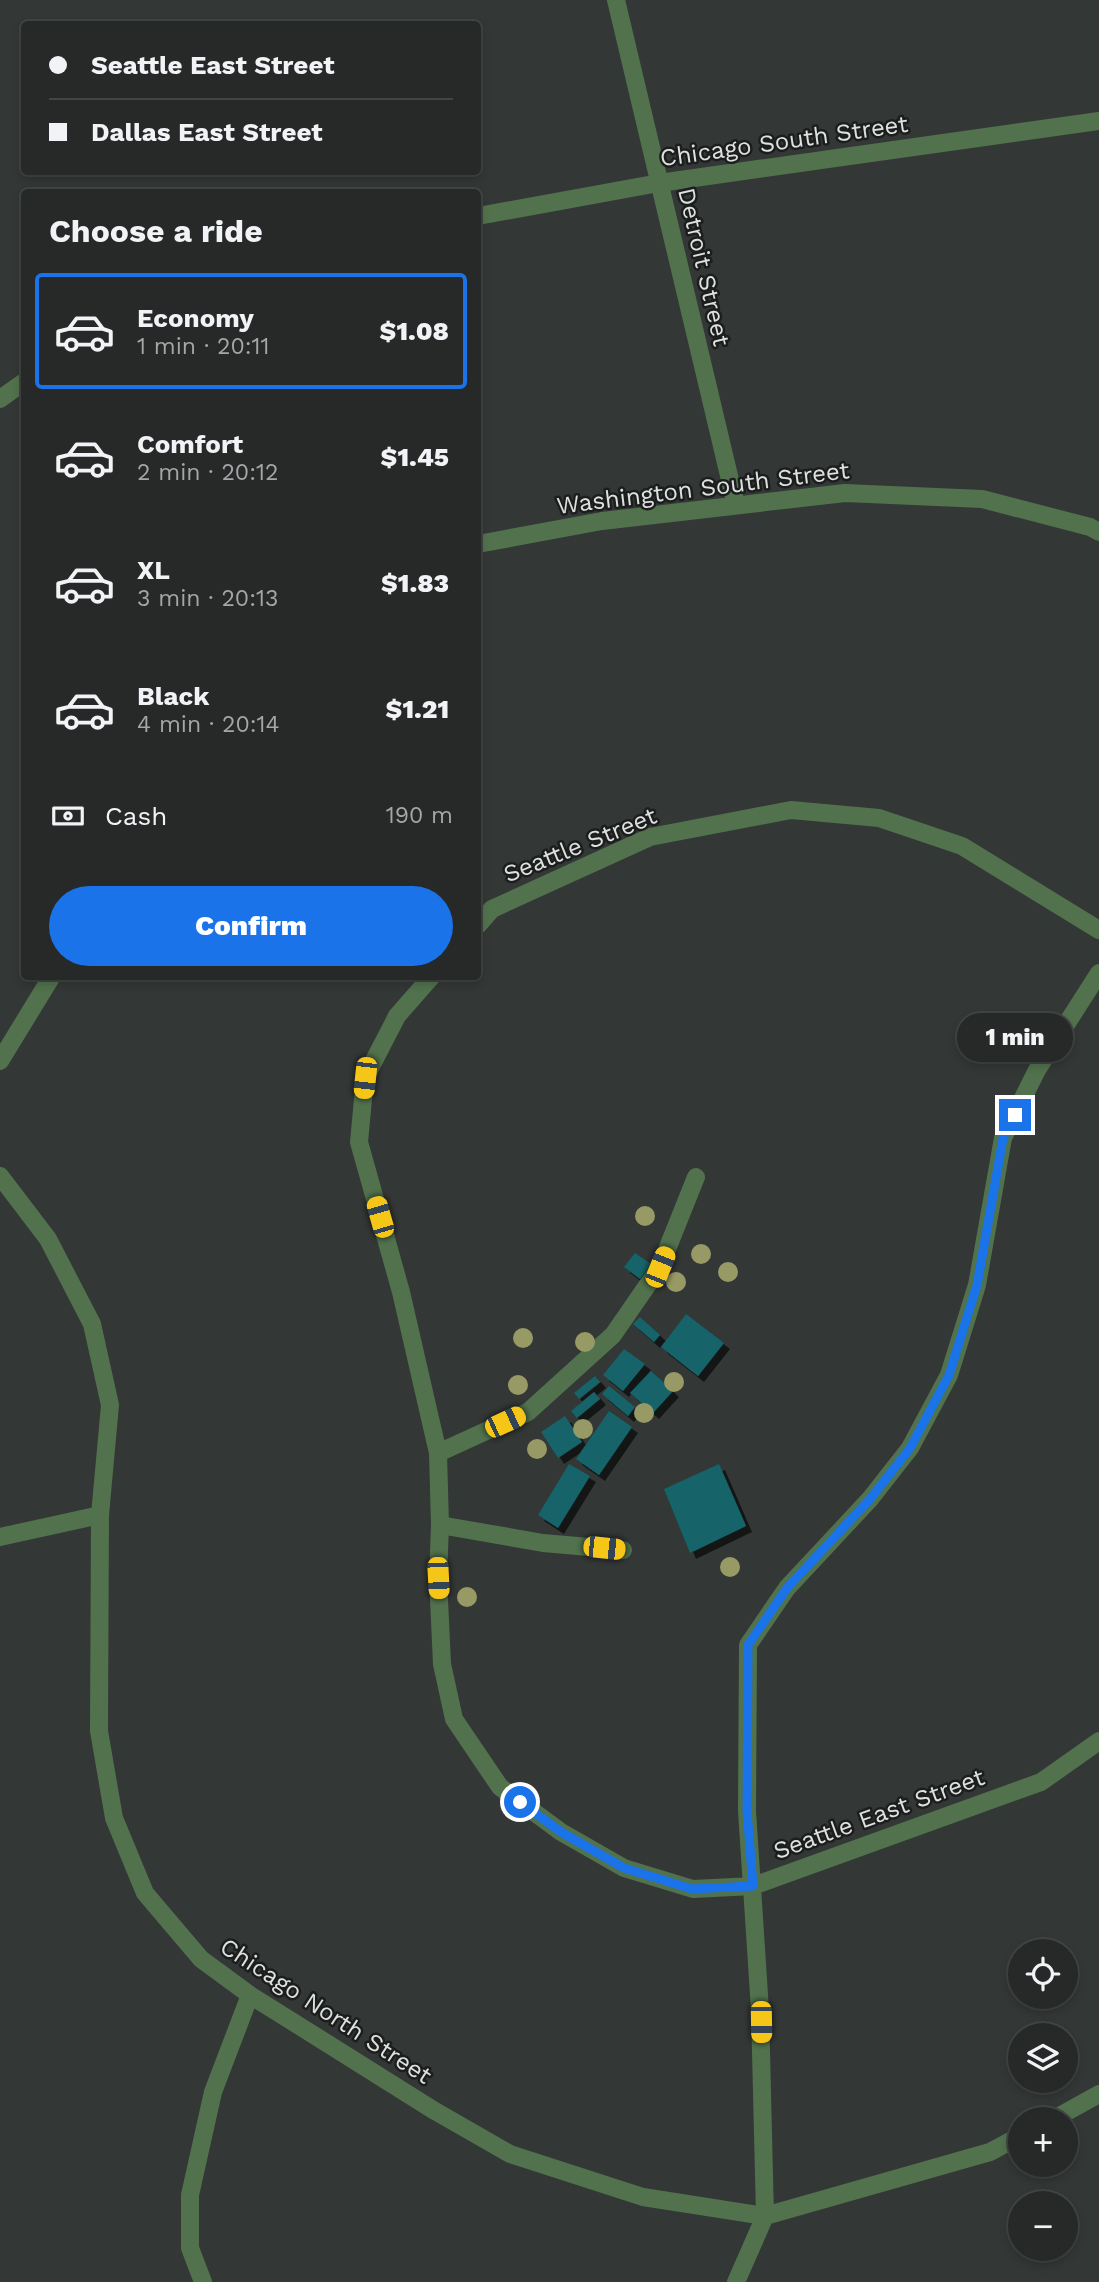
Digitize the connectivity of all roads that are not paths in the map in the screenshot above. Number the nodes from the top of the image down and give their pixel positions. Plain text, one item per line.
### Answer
1 (616, 0) edge
2 (1099, 121) edge
3 (659, 183) junction
4 (481, 215) edge
5 (21, 384) edge
6 (0, 400) edge
7 (736, 505) junction
8 (1099, 532) edge
9 (481, 543) edge
10 (481, 922) edge
11 (1099, 930) edge
12 (1099, 973) edge
13 (50, 980) edge
14 (428, 980) edge
15 (0, 1061) edge
16 (0, 1176) edge
17 (696, 1177) dead end
18 (438, 1453) junction
19 (100, 1515) junction
20 (440, 1525) junction
21 (0, 1537) edge
22 (623, 1550) dead end
23 (1099, 1741) edge
24 (753, 1886) junction
25 (250, 1995) junction
26 (1099, 2094) edge
27 (1076, 2107) edge
28 (1008, 2142) edge
29 (765, 2216) junction
30 (202, 2282) edge
31 (736, 2282) edge

1 - 3 street, Detroit Street
2 - 3 street, Chicago South Street
3 - 4 street, Chicago South Street
3 - 7 street, Detroit Street
5 - 6 street
7 - 8 street, Washington South Street
7 - 9 street, Washington South Street
10 - 11 street, Seattle Street
12 - 24 street
13 - 15 street
14 - 18 street, Seattle East Street
16 - 19 street, Chicago North Street
17 - 18 street
18 - 20 street, Seattle East Street
19 - 21 street
19 - 25 street, Chicago North Street
20 - 22 street
20 - 24 street, Seattle East Street
23 - 24 street, Seattle East Street
24 - 29 street
25 - 29 street, Chicago North Street
25 - 30 street
26 - 27 street
28 - 29 street, Chicago North Street
29 - 31 street

